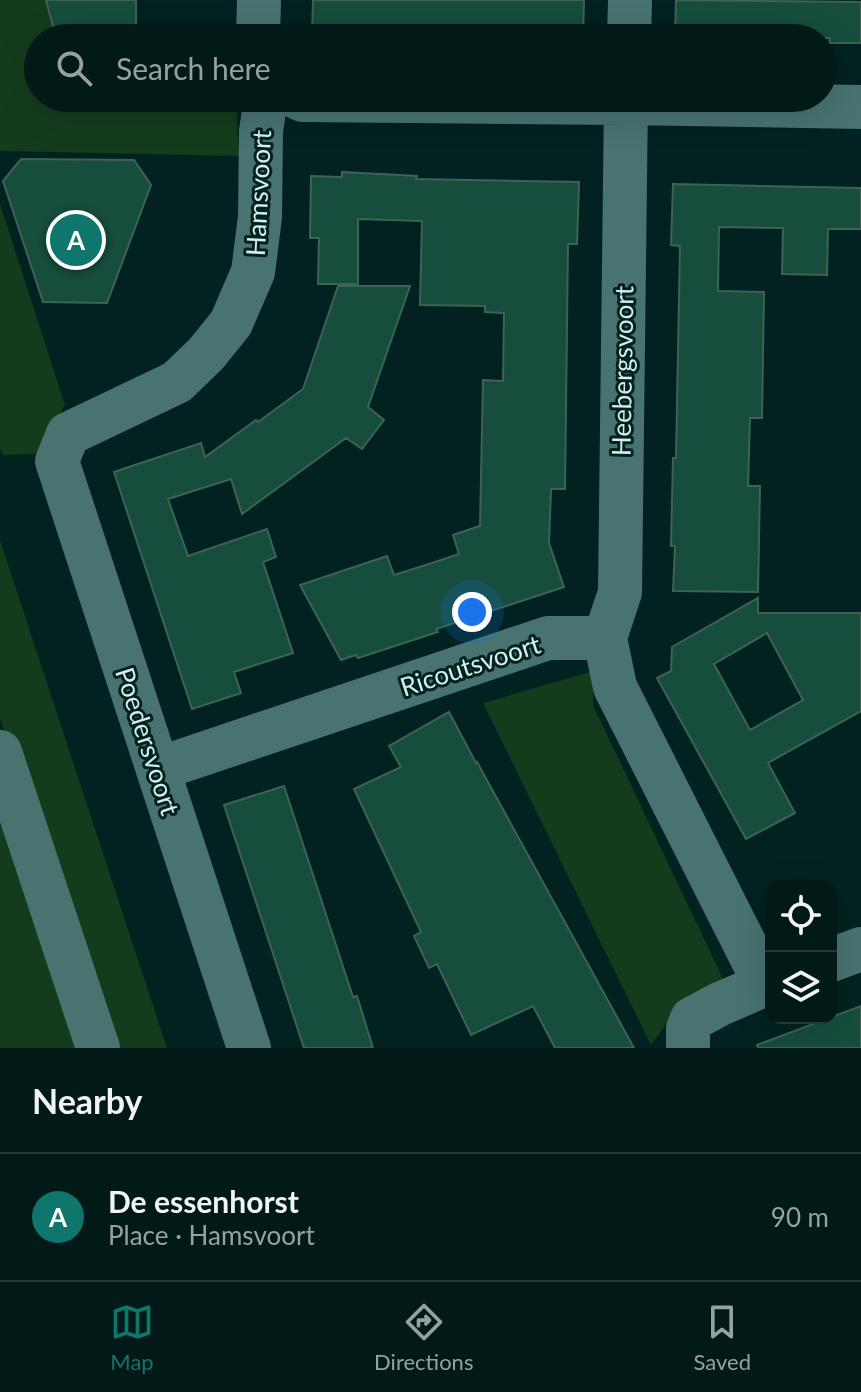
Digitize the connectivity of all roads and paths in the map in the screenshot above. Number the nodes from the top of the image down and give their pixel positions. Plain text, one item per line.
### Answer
1 (259, 0) edge
2 (630, 0) edge
3 (258, 24) edge
4 (629, 24) edge
5 (837, 106) edge
6 (861, 107) edge
7 (264, 112) edge
8 (626, 112) edge
9 (68, 434) joint
10 (605, 638) junction
11 (0, 752) edge
12 (158, 769) junction
13 (861, 949) edge
14 (837, 958) edge
15 (765, 977) edge
16 (765, 984) edge
17 (687, 1044) edge
18 (98, 1048) edge
19 (249, 1048) edge

1 - 3 street
2 - 4 street
5 - 6 street
7 - 9 street, Hamsvoort
8 - 10 street, Heebergsvoort
9 - 12 street, Poedersvoort
10 - 12 street, Ricoutsvoort
10 - 15 street
11 - 18 street
12 - 19 street, Poedersvoort
13 - 14 street
16 - 17 street

